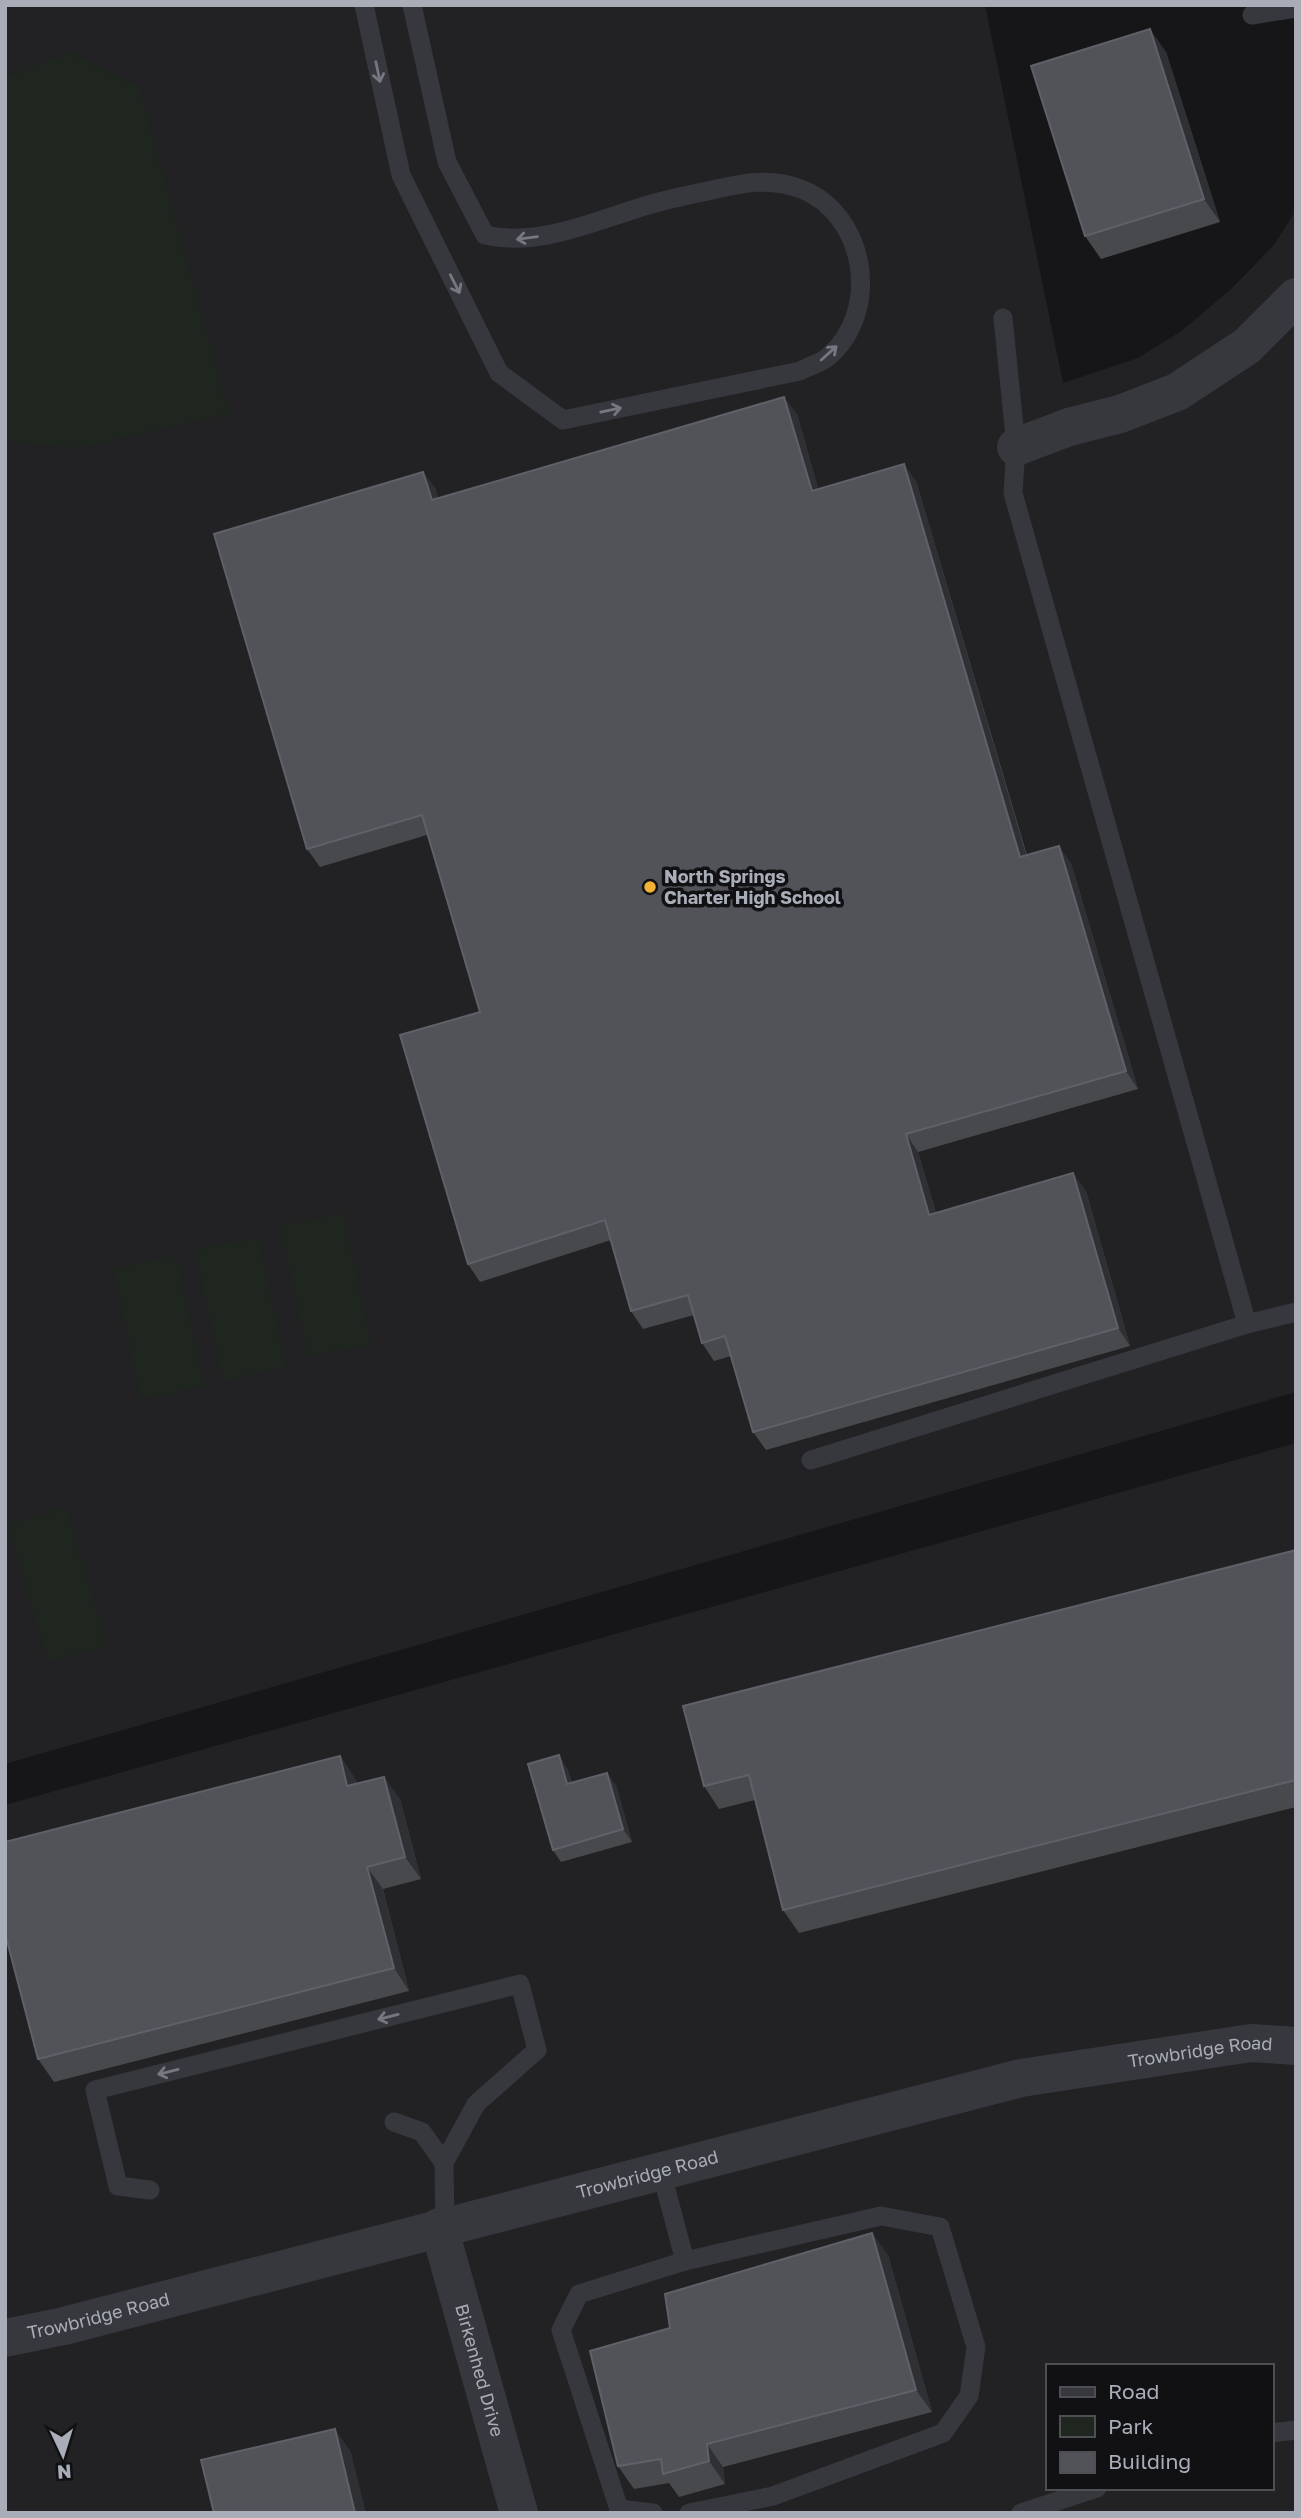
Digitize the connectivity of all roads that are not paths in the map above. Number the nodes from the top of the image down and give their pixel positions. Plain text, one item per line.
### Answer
1 (364, 5) edge
2 (412, 5) edge
3 (1296, 8) edge
4 (1252, 15) dead end
5 (1296, 296) edge
6 (1003, 318) dead end
7 (1016, 447) junction
8 (1296, 1311) edge
9 (1247, 1324) junction
10 (811, 1460) dead end
11 (1296, 2046) edge
12 (394, 2122) dead end
13 (444, 2164) junction
14 (660, 2171) junction
15 (150, 2190) dead end
16 (442, 2227) junction
17 (685, 2261) junction
18 (5, 2338) edge
19 (1296, 2430) edge
20 (1273, 2433) edge
21 (1091, 2490) edge
22 (519, 2513) edge
23 (653, 2513) edge
24 (689, 2513) edge
25 (1021, 2513) edge

1 -> 2 lane
3 - 4 lane
5 - 7 street
6 - 7 lane
7 - 9 lane
8 - 9 lane
9 - 10 lane
11 - 14 street, Trowbridge Road
12 - 13 lane
13 -> 15 lane
13 - 16 lane
14 - 16 street, Trowbridge Road
14 - 17 lane
16 - 18 street, Trowbridge Road
16 - 22 street, Birkenhed Drive
17 - 23 lane
17 - 24 lane
19 - 20 lane
21 - 25 lane

